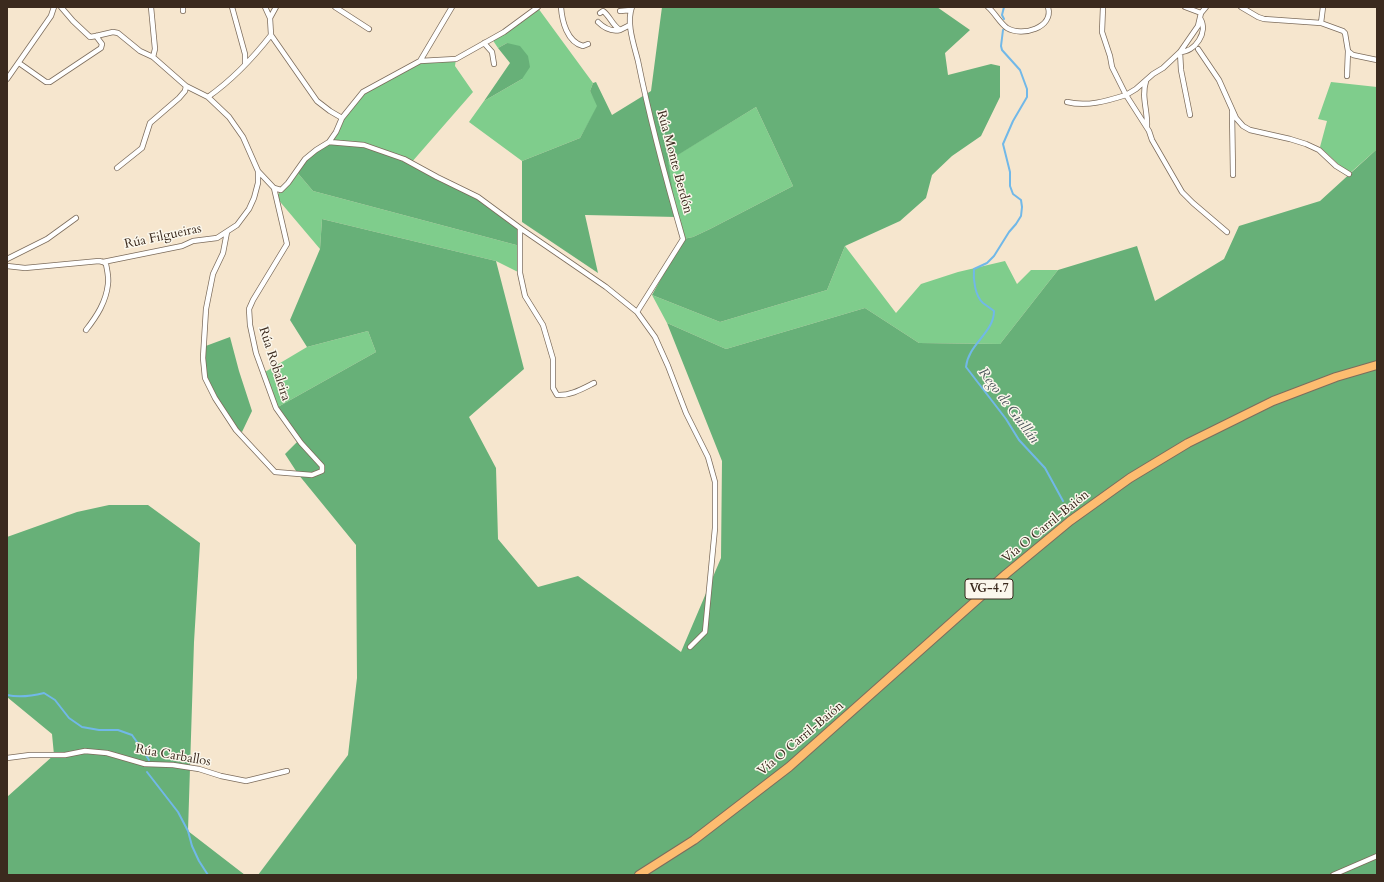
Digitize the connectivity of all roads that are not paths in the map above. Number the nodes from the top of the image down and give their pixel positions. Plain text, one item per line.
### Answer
1 (54, 7) edge
2 (61, 7) edge
3 (151, 7) edge
4 (232, 7) edge
5 (265, 7) edge
6 (276, 7) edge
7 (335, 7) edge
8 (452, 7) edge
9 (538, 7) edge
10 (561, 7) edge
11 (988, 7) edge
12 (1048, 7) edge
13 (1103, 7) edge
14 (1186, 7) edge
15 (1206, 7) edge
16 (1241, 7) edge
17 (1323, 7) edge
18 (632, 9) edge
19 (620, 11) dead end
20 (600, 13) dead end
21 (1201, 16) junction
22 (270, 18) junction
23 (598, 22) dead end
24 (1321, 23) junction
25 (630, 26) junction
26 (369, 28) dead end
27 (620, 30) junction
28 (271, 35) junction
29 (96, 36) junction
30 (1189, 39) junction
31 (484, 43) junction
32 (588, 44) dead end
33 (1195, 48) junction
34 (1348, 51) junction
35 (1180, 52) junction
36 (153, 57) junction
37 (1377, 60) edge
38 (420, 61) junction
39 (19, 63) junction
40 (245, 63) junction
41 (494, 64) dead end
42 (1347, 76) dead end
43 (7, 79) edge
44 (1146, 79) junction
45 (186, 86) junction
46 (1126, 95) junction
47 (208, 97) junction
48 (1067, 102) dead end
49 (1232, 111) junction
50 (1190, 115) dead end
51 (342, 118) junction
52 (1147, 128) junction
53 (329, 142) junction
54 (117, 168) dead end
55 (258, 171) junction
56 (1349, 174) dead end
57 (1233, 175) dead end
58 (274, 188) junction
59 (76, 218) dead end
60 (520, 228) junction
61 (227, 232) junction
62 (1227, 232) dead end
63 (7, 259) edge
64 (103, 262) junction
65 (7, 266) edge
66 (638, 312) junction
67 (86, 330) dead end
68 (1377, 365) edge
69 (594, 383) dead end
70 (690, 647) dead end
71 (7, 758) edge
72 (287, 771) dead end
73 (1377, 856) edge
74 (639, 875) edge
75 (1333, 875) edge

1 - 39 street
2 - 29 street
3 - 36 street
4 - 40 street
5 - 22 street
6 - 22 street
7 - 26 street
8 - 38 street
9 - 31 street
10 - 32 street
11 - 12 street
13 - 46 street
14 - 21 street
15 - 21 street
16 - 24 street
17 - 24 street
18 - 19 street
18 - 25 street, Rúa Monte Berdón
20 - 27 street
21 - 30 street
21 - 33 street
22 - 28 street
23 - 27 street
24 - 34 street
25 - 27 street
25 - 66 street, Rúa Monte Berdón
28 - 40 street
28 - 51 street
29 - 36 street
29 - 39 street
30 - 33 street
30 - 35 street
31 - 38 street
31 - 41 street
33 - 35 street
33 - 49 street
34 - 37 street
34 - 42 street
35 - 44 street
35 - 50 street
36 - 45 street
38 - 51 street
39 - 43 street
40 - 47 street
44 - 46 street
44 - 52 street
45 - 47 street
45 - 54 street
46 - 48 street
46 - 52 street
47 - 55 street
49 - 56 street
49 - 57 street
51 - 53 street
52 - 62 street
53 - 58 street
53 - 60 street
55 - 58 street
55 - 61 street
58 - 61 street, Rúa Robaleira
59 - 63 street
60 - 66 street
60 - 69 street
61 - 64 street, Rúa Filgueiras
64 - 65 street, Rúa Filgueiras
64 - 67 street
66 - 70 street
68 - 74 highway, Vía O Carril-Baión / VG-4.7
71 - 72 street, Rúa Carballos
73 - 75 street

